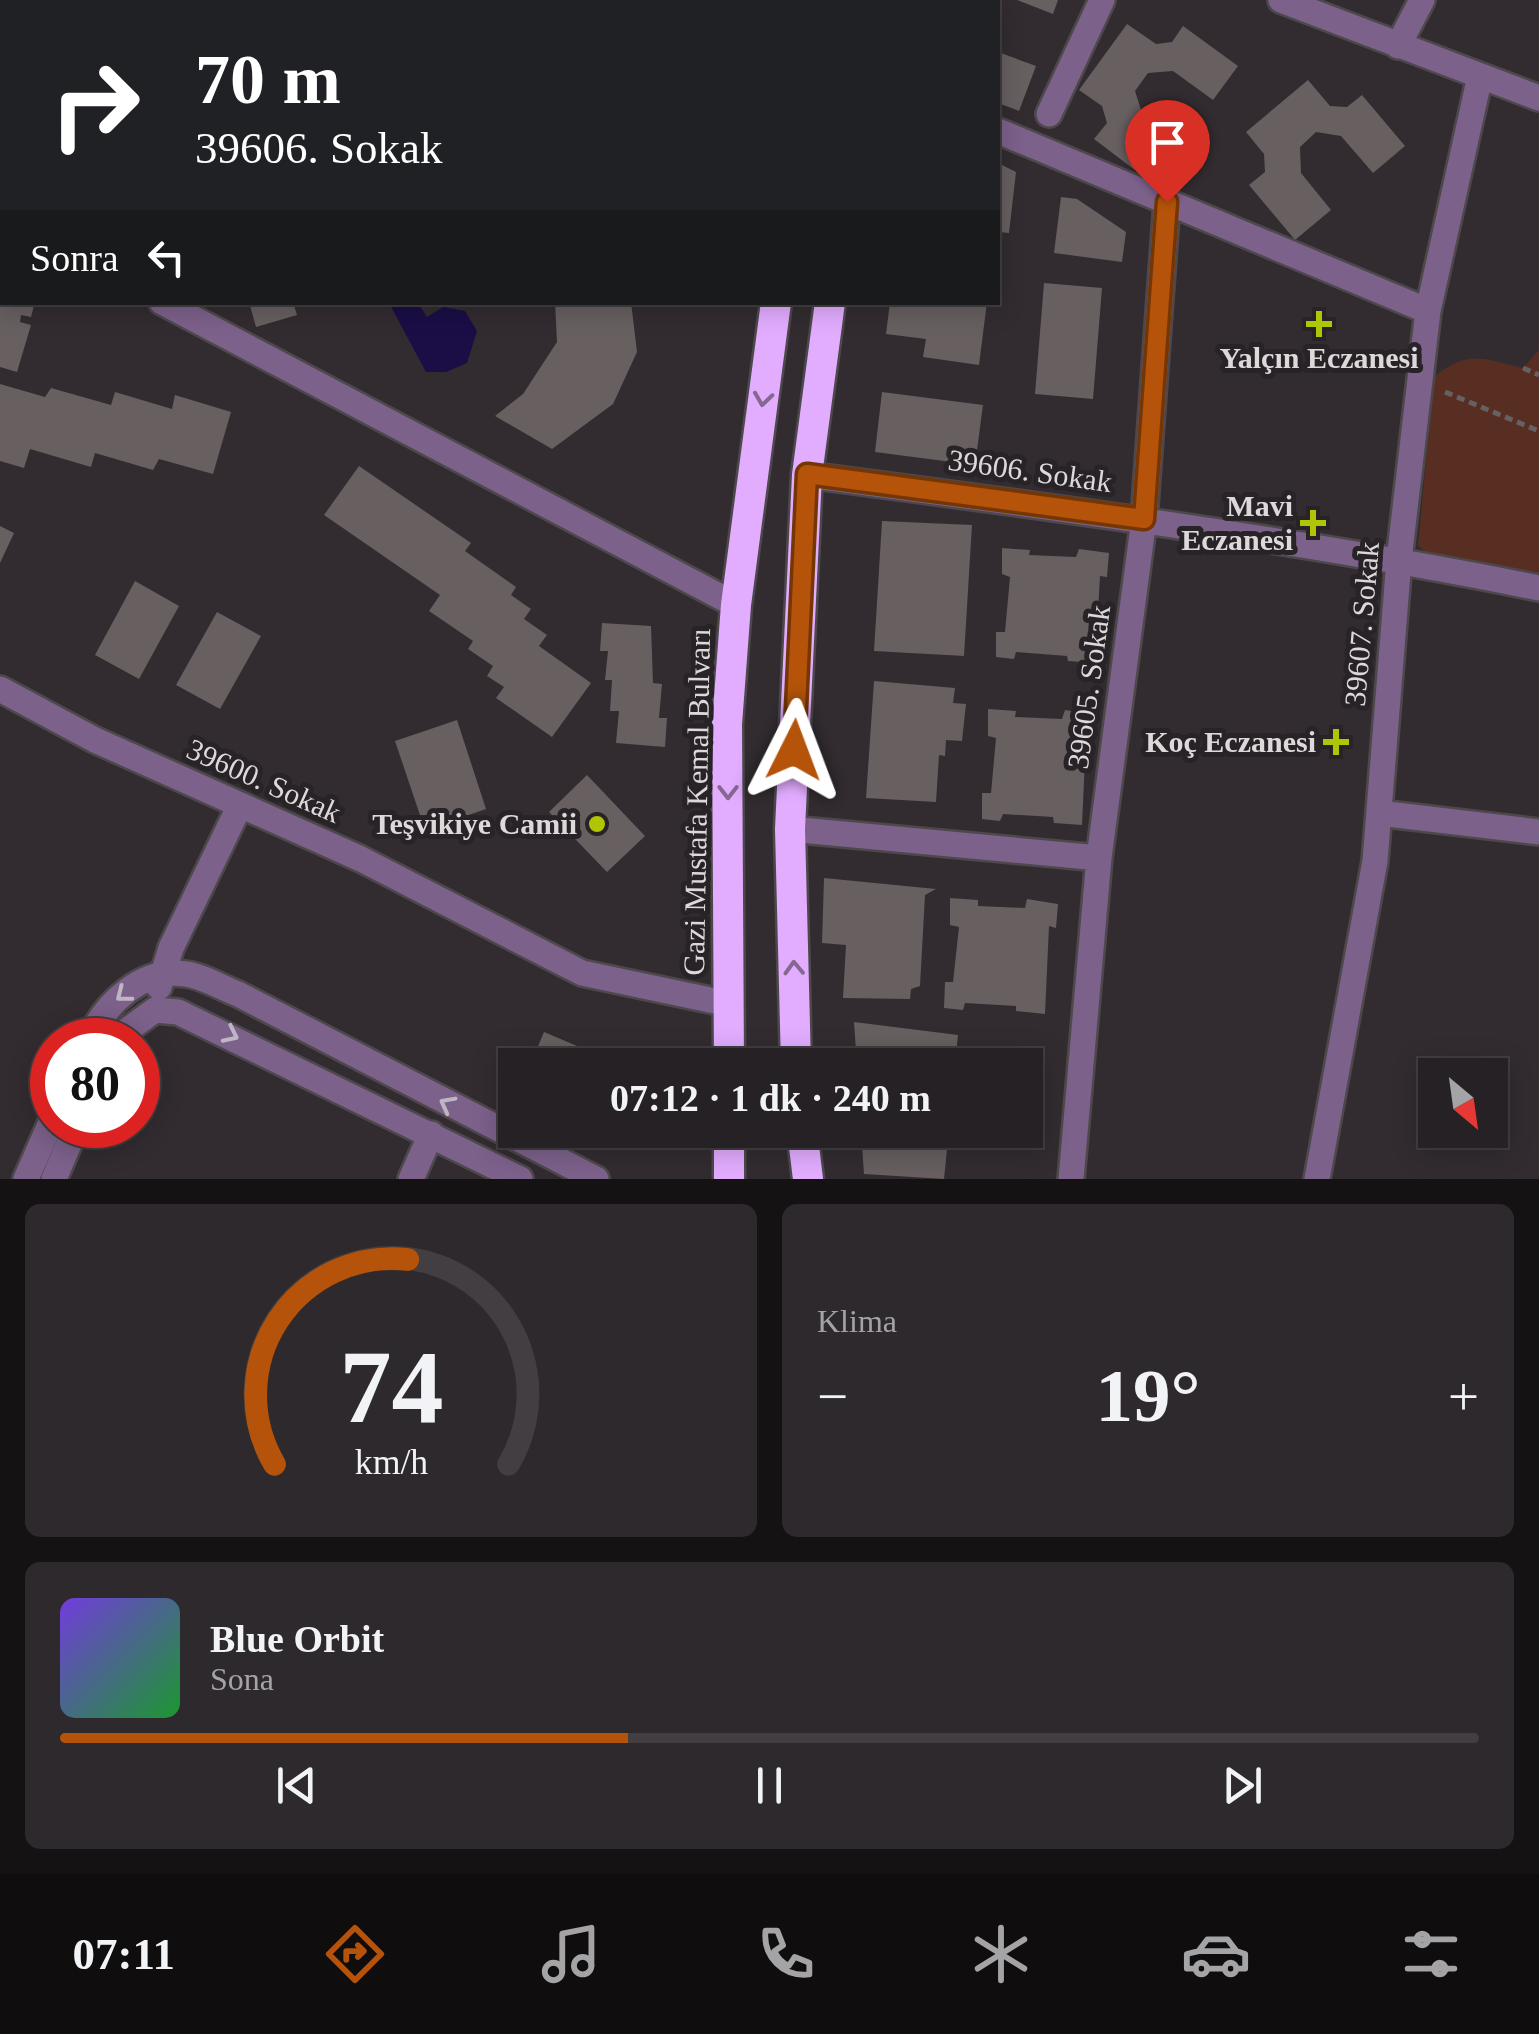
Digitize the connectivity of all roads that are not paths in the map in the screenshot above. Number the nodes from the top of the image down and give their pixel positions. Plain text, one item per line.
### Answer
1 (1102, 0) edge
2 (1281, 0) edge
3 (1422, 0) edge
4 (1398, 46) junction
5 (1480, 76) junction
6 (1539, 98) edge
7 (1049, 114) dead end
8 (1000, 132) edge
9 (1167, 202) junction
10 (168, 305) edge
11 (776, 305) edge
12 (830, 305) edge
13 (1428, 311) junction
14 (807, 474) junction
15 (1144, 519) junction
16 (1399, 560) junction
17 (1539, 588) edge
18 (736, 605) junction
19 (0, 689) edge
20 (240, 805) junction
21 (1378, 813) junction
22 (790, 829) junction
23 (1539, 832) edge
24 (1099, 858) junction
25 (161, 975) junction
26 (728, 1004) junction
27 (154, 1010) junction
28 (98, 1018) edge
29 (143, 1018) edge
30 (729, 1048) edge
31 (796, 1048) edge
32 (431, 1134) junction
33 (40, 1148) edge
34 (67, 1148) edge
35 (729, 1148) edge
36 (804, 1148) edge
37 (26, 1179) edge
38 (54, 1179) edge
39 (411, 1179) edge
40 (520, 1179) edge
41 (596, 1179) edge
42 (729, 1179) edge
43 (808, 1179) edge
44 (1070, 1179) edge
45 (1317, 1179) edge

1 - 7 street
2 - 4 street
3 - 4 street
4 - 5 street
5 - 6 street
5 - 13 street, 39607. Sokak
8 - 9 street
9 - 13 street
9 - 15 street, 39605. Sokak
10 - 18 street
11 -> 18 highway, Gazi Mustafa Kemal Bulvarı
12 - 14 highway
13 - 16 street, 39607. Sokak
14 - 15 street, 39606. Sokak
14 - 22 highway
15 - 16 street, 39606. Sokak
15 - 24 street, 39605. Sokak
16 - 17 street, 39606. Sokak
16 - 21 street, 39607. Sokak
18 -> 26 highway, Gazi Mustafa Kemal Bulvarı
19 - 20 street, 39600. Sokak
20 - 25 street
20 - 26 street, 39600. Sokak
21 - 23 street
21 - 45 street, 39607. Sokak
22 - 24 street
31 -> 22 highway
24 - 44 street, 39605. Sokak
25 - 27 street
25 -> 28 street
41 -> 25 street
26 - 30 highway, Gazi Mustafa Kemal Bulvarı
27 - 29 street
27 -> 32 street
32 - 39 street
32 - 40 street
33 - 37 street
34 - 38 street
35 - 42 highway
36 - 43 highway

